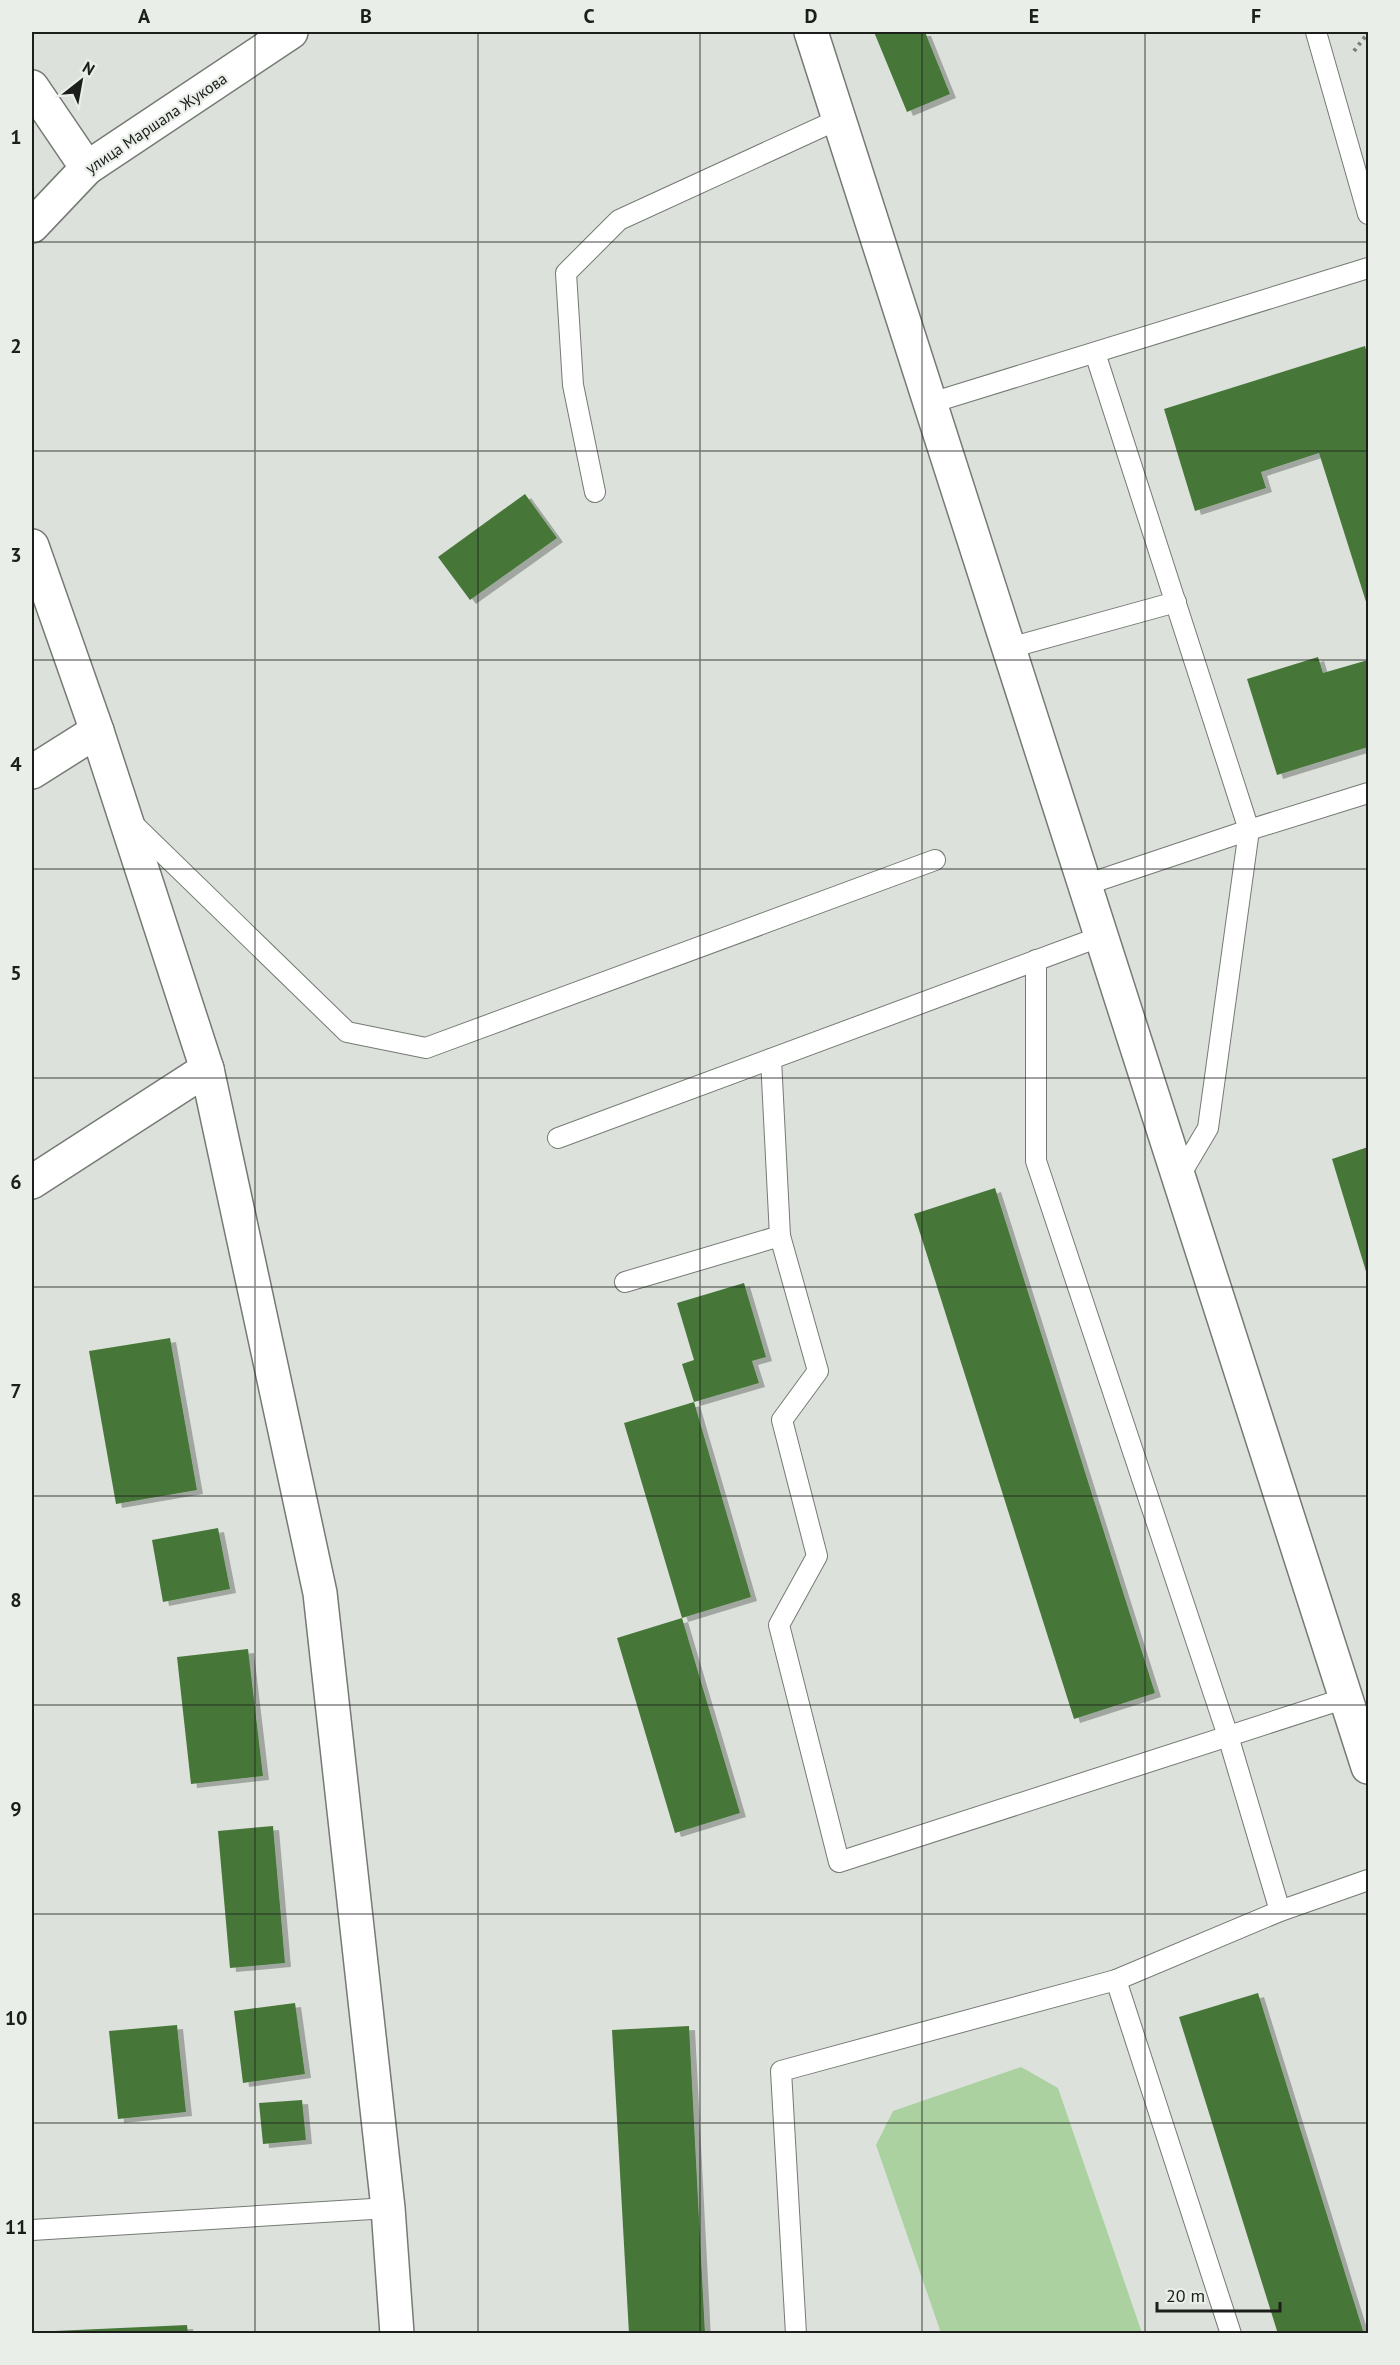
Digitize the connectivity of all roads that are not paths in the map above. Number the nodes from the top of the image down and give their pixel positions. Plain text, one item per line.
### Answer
1 (291, 32) edge
2 (811, 32) edge
3 (1316, 32) edge
4 (32, 87) edge
5 (839, 119) junction
6 (87, 168) junction
7 (1368, 214) edge
8 (32, 226) edge
9 (1368, 268) edge
10 (1095, 353) junction
11 (931, 404) junction
12 (596, 492) dead end
13 (32, 546) edge
14 (1176, 602) junction
15 (1009, 648) junction
16 (97, 731) junction
17 (32, 772) edge
18 (1368, 793) edge
19 (125, 816) junction
20 (1249, 830) junction
21 (935, 860) dead end
22 (1085, 885) junction
23 (1102, 936) junction
24 (1036, 960) junction
25 (771, 1059) junction
26 (207, 1069) junction
27 (558, 1138) dead end
28 (1179, 1177) junction
29 (32, 1182) edge
30 (780, 1236) junction
31 (625, 1282) dead end
32 (1346, 1698) junction
33 (1228, 1736) junction
34 (1368, 1767) edge
35 (1368, 1880) edge
36 (1280, 1911) junction
37 (1116, 1980) junction
38 (388, 2208) junction
39 (32, 2229) edge
40 (397, 2334) edge
41 (796, 2334) edge
42 (1231, 2334) edge

1 - 6 street, улица Маршала Жукова
2 - 5 street
3 - 7 lane
4 - 6 street
5 - 11 street
5 - 12 lane
6 - 8 street, улица Маршала Жукова
9 - 10 lane
10 - 11 lane
10 - 14 lane
11 - 15 street
13 - 16 street
14 - 15 lane
14 - 20 lane
15 - 22 street
16 - 17 street
16 - 19 street
18 - 20 lane
19 - 21 lane
19 - 26 street
20 - 22 lane
20 - 28 lane
22 - 23 street
23 - 24 lane
23 - 28 street
24 - 25 lane
24 - 33 lane
25 - 27 lane
25 - 30 lane
26 - 29 street
26 - 38 street
28 - 32 street
30 - 31 lane
30 - 33 lane
32 - 33 lane
32 - 34 street
33 - 36 lane
35 - 36 lane
36 - 37 lane
37 - 41 lane
37 - 42 lane
38 - 39 lane
38 - 40 street

